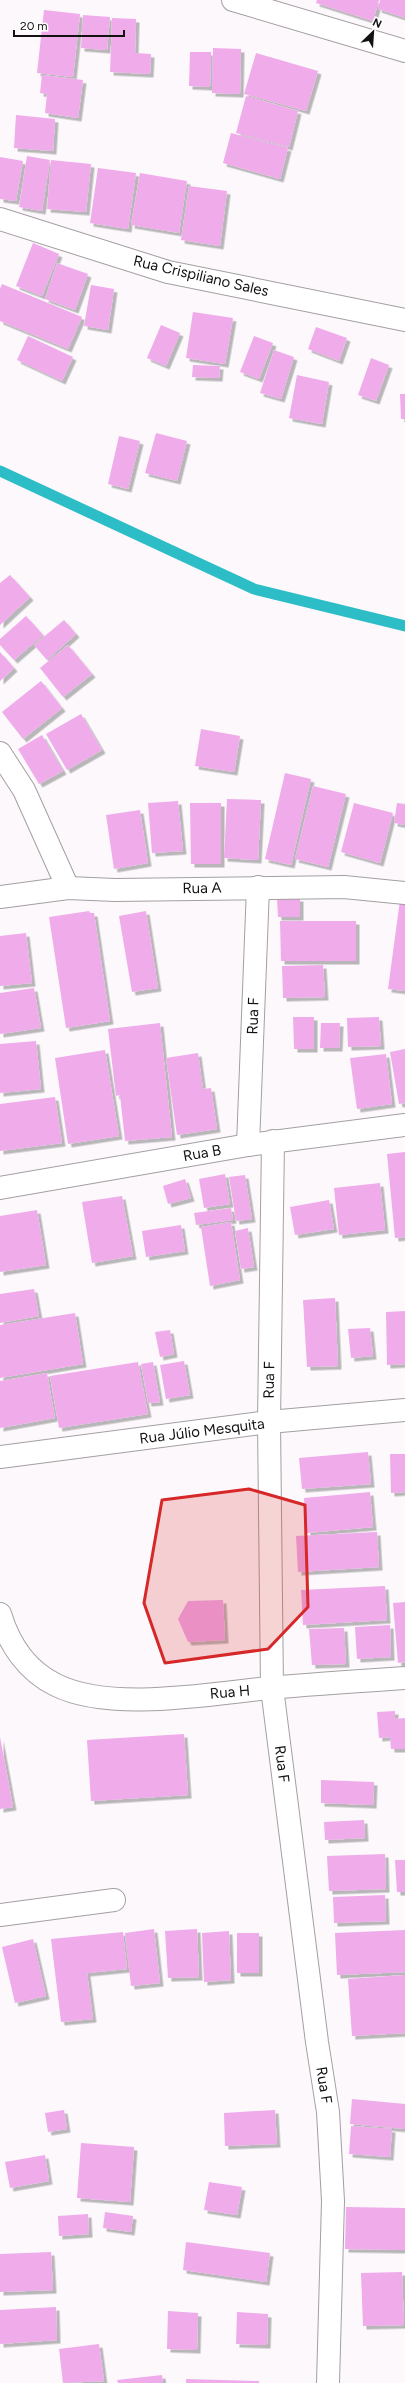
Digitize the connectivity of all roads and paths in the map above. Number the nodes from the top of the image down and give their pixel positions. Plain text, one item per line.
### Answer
1 (233, 0) edge
2 (405, 52) edge
3 (0, 219) edge
4 (405, 320) edge
5 (0, 753) edge
6 (258, 887) junction
7 (68, 888) junction
8 (405, 893) edge
9 (0, 897) edge
10 (405, 1124) edge
11 (273, 1142) junction
12 (248, 1145) junction
13 (0, 1188) edge
14 (405, 1410) edge
15 (269, 1422) junction
16 (0, 1457) edge
17 (0, 1614) edge
18 (405, 1678) edge
19 (272, 1688) junction
20 (114, 1900) dead end
21 (0, 1915) edge
22 (328, 2383) edge

1 - 2 street
3 - 4 street, Rua Crispiliano Sales
5 - 7 street
6 - 7 street, Rua A
6 - 8 street, Rua A
6 - 12 street, Rua F
7 - 9 street, Rua A
10 - 11 street, Rua B
11 - 12 street, Rua B
11 - 15 street, Rua F
12 - 13 street, Rua B
14 - 15 street, Rua Júlio Mesquita
15 - 16 street, Rua Júlio Mesquita
15 - 19 street, Rua F
17 - 19 street, Rua H
18 - 19 street, Rua H
19 - 22 street, Rua F
20 - 21 street

